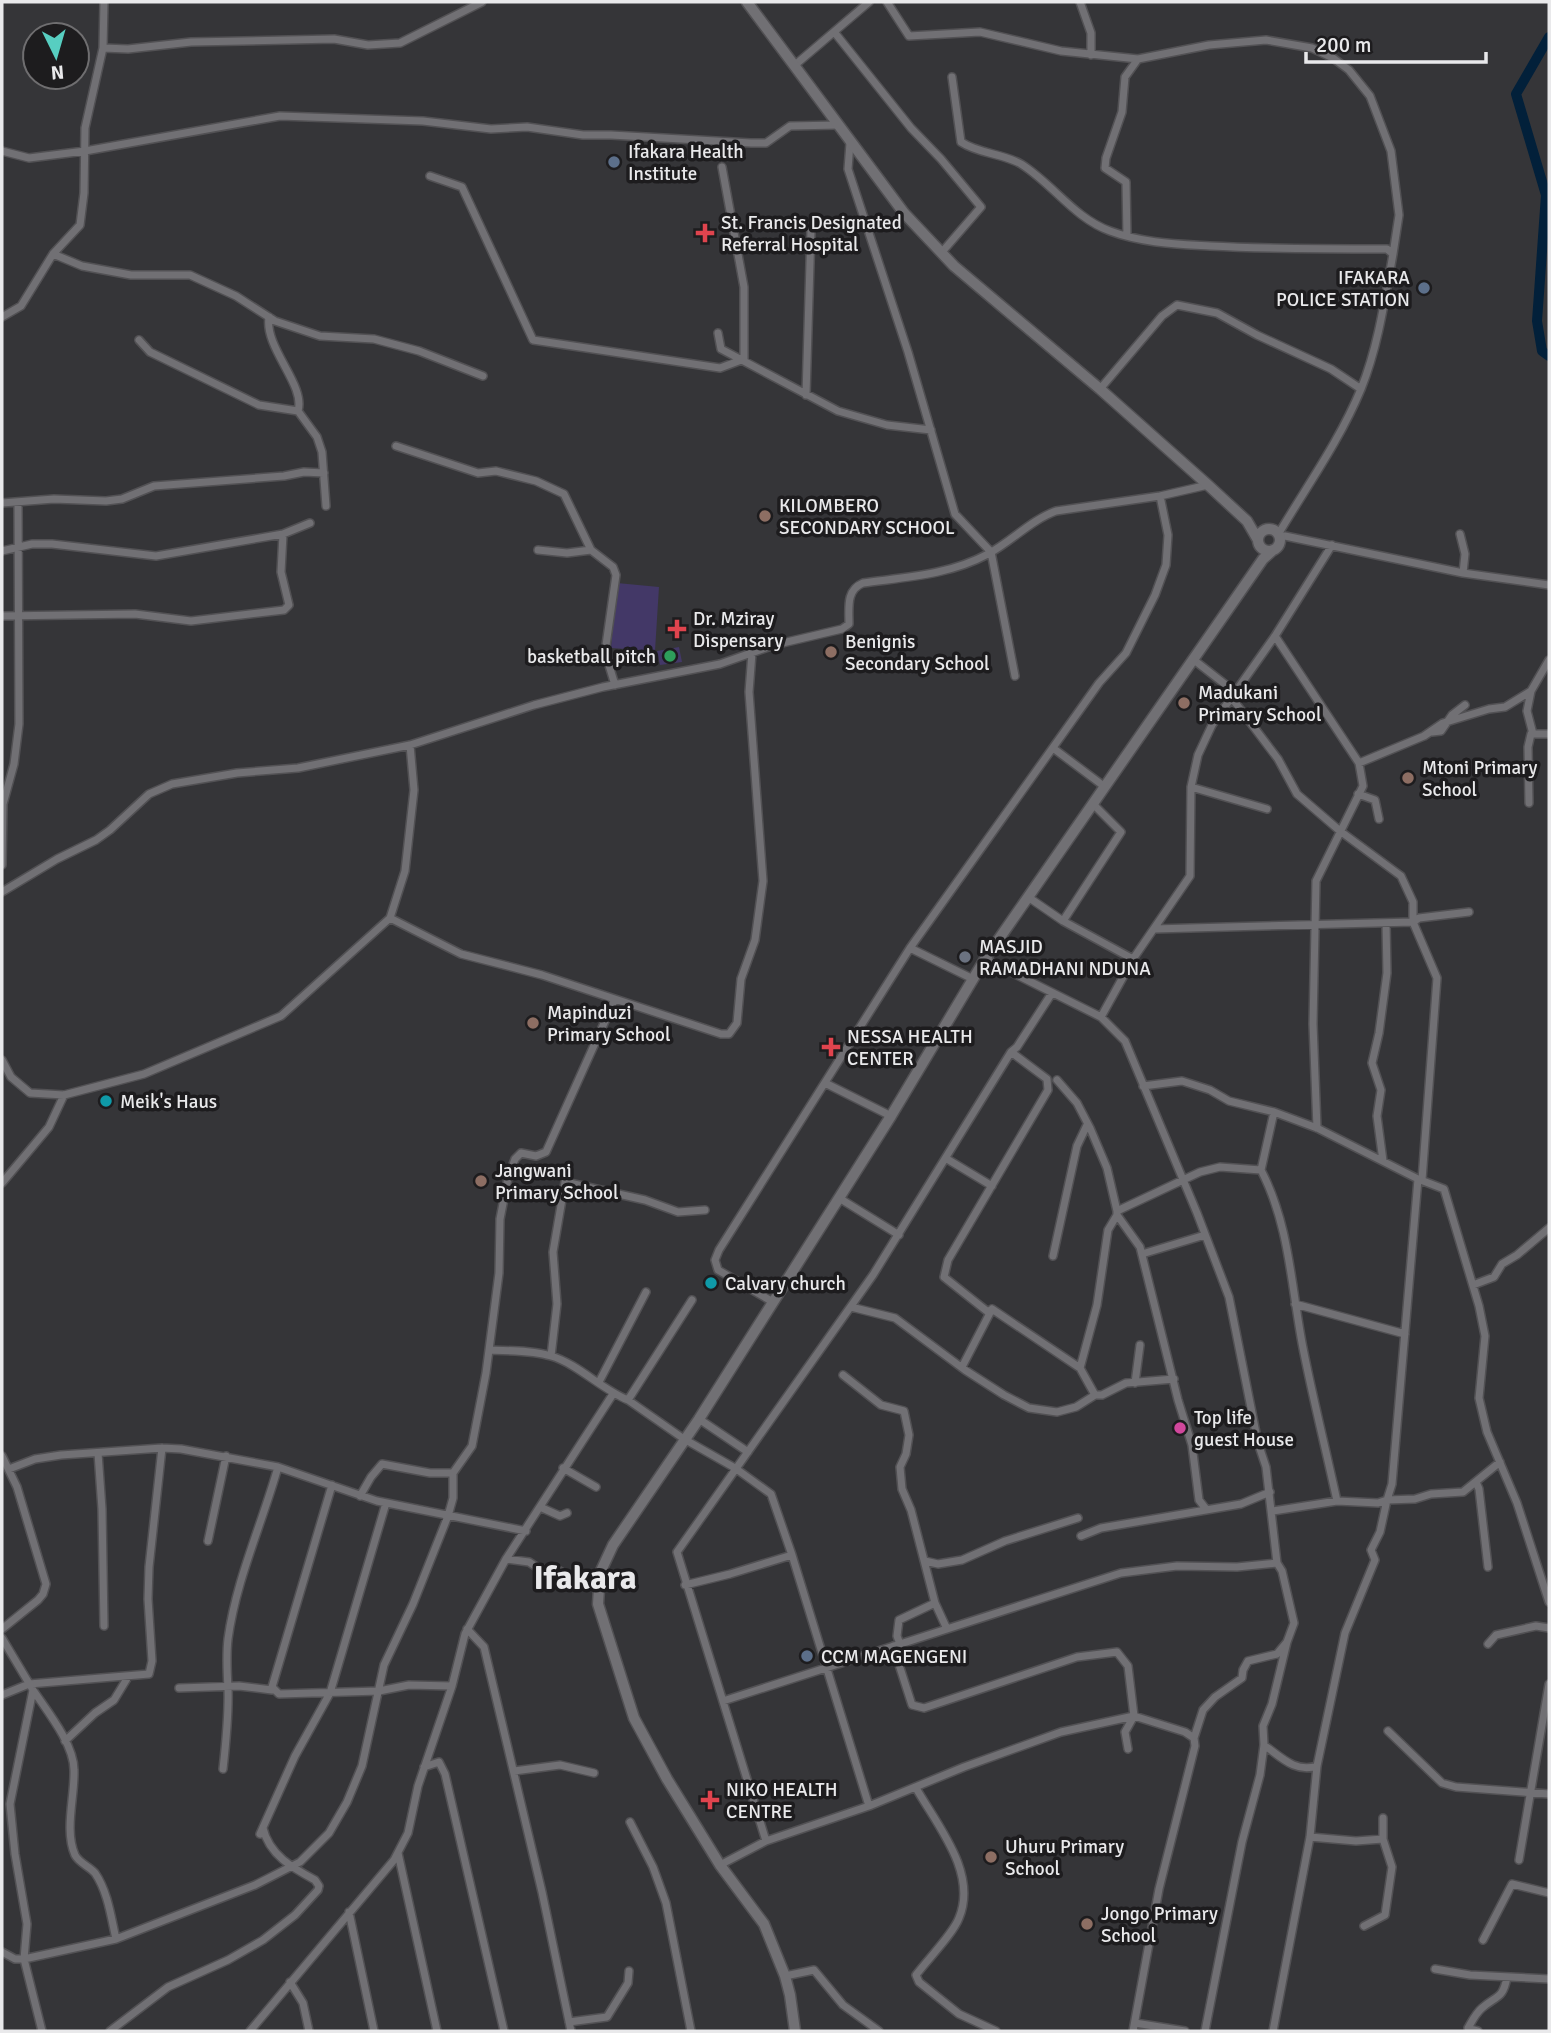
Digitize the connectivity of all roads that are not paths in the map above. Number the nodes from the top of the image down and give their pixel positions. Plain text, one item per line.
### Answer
1 (104, 2) edge
2 (482, 2) edge
3 (747, 2) edge
4 (869, 2) edge
5 (887, 2) edge
6 (1080, 2) edge
7 (835, 33) junction
8 (103, 48) junction
9 (1091, 55) junction
10 (1138, 59) junction
11 (795, 65) junction
12 (951, 77) dead end
13 (838, 125) junction
14 (850, 143) junction
15 (2, 150) edge
16 (85, 151) junction
17 (722, 167) dead end
18 (430, 176) dead end
19 (811, 230) dead end
20 (1127, 236) junction
21 (942, 252) junction
22 (53, 254) junction
23 (1393, 254) junction
24 (2, 317) edge
25 (269, 317) junction
26 (718, 333) dead end
27 (139, 340) dead end
28 (744, 359) junction
29 (482, 376) dead end
30 (1100, 389) junction
31 (1361, 389) junction
32 (806, 395) junction
33 (298, 411) junction
34 (931, 430) junction
35 (396, 446) dead end
36 (324, 473) junction
37 (1208, 485) junction
38 (1160, 496) junction
39 (18, 502) junction
40 (2, 503) edge
41 (326, 506) dead end
42 (1247, 521) junction
43 (310, 523) dead end
44 (1276, 533) junction
45 (283, 534) junction
46 (1460, 534) dead end
47 (1259, 543) junction
48 (1332, 545) junction
49 (19, 547) junction
50 (538, 550) dead end
51 (590, 550) junction
52 (1273, 550) junction
53 (2, 551) edge
54 (991, 552) junction
55 (1260, 565) junction
56 (1463, 572) junction
57 (1549, 584) edge
58 (2, 616) edge
59 (20, 617) junction
60 (1275, 636) junction
61 (752, 653) junction
62 (1194, 660) junction
63 (1549, 660) edge
64 (1015, 676) dead end
65 (615, 685) junction
66 (1531, 691) junction
67 (1231, 696) junction
68 (1465, 705) dead end
69 (1449, 721) junction
70 (1533, 734) junction
71 (1549, 734) edge
72 (410, 745) junction
73 (1053, 748) junction
74 (1359, 764) junction
75 (4, 785) edge
76 (1105, 787) junction
77 (1191, 787) junction
78 (1358, 794) junction
79 (1529, 803) dead end
80 (1094, 805) junction
81 (1268, 809) dead end
82 (1379, 819) dead end
83 (1340, 831) junction
84 (2, 864) edge
85 (2, 892) edge
86 (1028, 897) junction
87 (1469, 912) dead end
88 (390, 918) junction
89 (1063, 921) junction
90 (1413, 922) junction
91 (1386, 923) junction
92 (1316, 925) junction
93 (1154, 929) junction
94 (910, 948) junction
95 (985, 959) junction
96 (1133, 959) junction
97 (973, 979) junction
98 (1052, 993) junction
99 (614, 1000) junction
100 (1101, 1017) junction
101 (1011, 1052) junction
102 (2, 1060) edge
103 (1057, 1080) dead end
104 (825, 1083) junction
105 (1143, 1086) junction
106 (64, 1095) junction
107 (1274, 1112) junction
108 (891, 1116) junction
109 (1087, 1125) junction
110 (1317, 1128) junction
111 (947, 1159) junction
112 (1383, 1161) junction
113 (1261, 1170) junction
114 (1183, 1180) junction
115 (1420, 1180) junction
116 (2, 1183) edge
117 (992, 1186) junction
118 (839, 1198) junction
119 (705, 1210) dead end
120 (1117, 1213) junction
121 (1549, 1228) edge
122 (900, 1235) junction
123 (1205, 1235) junction
124 (1142, 1254) junction
125 (1053, 1256) dead end
126 (1474, 1286) junction
127 (646, 1292) dead end
128 (692, 1300) dead end
129 (773, 1301) junction
130 (1295, 1304) junction
131 (850, 1307) junction
132 (992, 1309) junction
133 (1405, 1334) junction
134 (1140, 1345) dead end
135 (489, 1350) junction
136 (551, 1356) junction
137 (962, 1367) junction
138 (1080, 1368) junction
139 (843, 1375) dead end
140 (1174, 1379) junction
141 (600, 1382) junction
142 (1135, 1382) junction
143 (613, 1394) junction
144 (1096, 1395) junction
145 (628, 1399) junction
146 (699, 1419) junction
147 (684, 1438) junction
148 (162, 1448) junction
149 (748, 1452) junction
150 (98, 1453) junction
151 (2, 1456) edge
152 (226, 1457) junction
153 (1500, 1462) junction
154 (278, 1467) junction
155 (563, 1468) junction
156 (735, 1468) junction
157 (9, 1469) junction
158 (453, 1473) junction
159 (1476, 1482) junction
160 (332, 1485) junction
161 (596, 1487) dead end
162 (1270, 1492) junction
163 (360, 1496) junction
164 (1387, 1500) junction
165 (1336, 1501) junction
166 (386, 1503) junction
167 (540, 1507) junction
168 (1206, 1509) junction
169 (1273, 1511) junction
170 (567, 1513) dead end
171 (448, 1516) junction
172 (1078, 1518) dead end
173 (526, 1531) junction
174 (1081, 1536) dead end
175 (208, 1541) dead end
176 (792, 1555) junction
177 (506, 1559) junction
178 (925, 1561) junction
179 (1277, 1563) junction
180 (1488, 1567) dead end
181 (575, 1580) dead end
182 (685, 1585) junction
183 (1549, 1602) edge
184 (935, 1603) junction
185 (104, 1626) dead end
186 (1549, 1628) edge
187 (2, 1629) edge
188 (467, 1629) junction
189 (947, 1629) junction
190 (2, 1638) edge
191 (1287, 1642) junction
192 (1488, 1644) dead end
193 (896, 1645) junction
194 (827, 1668) junction
195 (128, 1677) junction
196 (1549, 1684) edge
197 (228, 1686) junction
198 (452, 1686) junction
199 (31, 1687) junction
200 (272, 1687) junction
201 (178, 1688) dead end
202 (379, 1691) junction
203 (330, 1693) junction
204 (2, 1695) edge
205 (723, 1701) junction
206 (1134, 1716) junction
207 (1388, 1731) dead end
208 (1194, 1738) junction
209 (65, 1741) junction
210 (1264, 1745) junction
211 (1128, 1749) dead end
212 (1317, 1766) junction
213 (424, 1767) junction
214 (223, 1769) dead end
215 (514, 1770) junction
216 (594, 1773) dead end
217 (916, 1788) junction
218 (1529, 1793) junction
219 (1549, 1794) edge
220 (869, 1806) junction
221 (1383, 1818) dead end
222 (630, 1822) dead end
223 (1310, 1837) junction
224 (1383, 1839) junction
225 (766, 1841) junction
226 (398, 1852) junction
227 (1519, 1860) dead end
228 (720, 1865) junction
229 (291, 1866) junction
230 (1549, 1893) edge
231 (349, 1912) junction
232 (1364, 1926) dead end
233 (116, 1939) junction
234 (1483, 1940) dead end
235 (2, 1952) edge
236 (24, 1959) junction
237 (1436, 1969) dead end
238 (629, 1971) dead end
239 (785, 1976) junction
240 (1507, 1977) junction
241 (1549, 1979) edge
242 (290, 1982) junction
243 (569, 2022) junction
244 (1134, 2027) edge
245 (42, 2031) edge
246 (110, 2031) edge
247 (250, 2031) edge
248 (309, 2031) edge
249 (374, 2031) edge
250 (437, 2031) edge
251 (504, 2031) edge
252 (571, 2031) edge
253 (691, 2031) edge
254 (794, 2031) edge
255 (879, 2031) edge
256 (996, 2031) edge
257 (1185, 2031) edge
258 (1205, 2031) edge
259 (1273, 2031) edge
260 (1472, 2031) edge

1 - 8 street
2 - 8 street
3 - 11 main road
4 - 7 street
5 - 9 street
6 - 9 street
7 - 11 street
7 - 21 street
8 - 16 street
9 - 10 street
10 - 20 street
10 - 23 street
11 - 13 main road
12 - 20 street
13 - 14 main road
13 - 16 street
14 - 21 main road
14 - 34 street
15 - 16 street
16 - 22 street
17 - 28 street
18 - 28 street
19 - 32 street
20 - 23 street
21 - 30 main road
22 - 24 street
22 - 25 street
23 - 31 street
25 - 29 street
25 - 33 street
26 - 28 street
27 - 33 street
28 - 32 street
30 - 31 street
30 - 37 main road
31 - 44 street
32 - 34 street
33 - 36 street
34 - 54 street
35 - 51 street
36 - 39 street
36 - 41 street
37 - 38 street
37 - 42 main road
38 - 54 street
38 - 73 street
39 - 40 street
39 - 49 street
42 - 44 main road
42 - 47 main road
43 - 45 street
44 - 47 main road
44 - 48 street
44 - 52 main road
45 - 49 street
45 - 59 street
46 - 56 street
47 - 52 main road
47 - 55 main road
48 - 56 street
48 - 60 street
49 - 53 street
49 - 59 street
50 - 51 street
51 - 65 street
52 - 55 main road
54 - 61 street
54 - 64 street
55 - 62 main road
56 - 57 street
58 - 59 street
59 - 75 street
60 - 67 street
60 - 74 street
61 - 65 street
61 - 99 street
62 - 67 street
62 - 76 main road
63 - 66 street
65 - 72 street
66 - 69 street
66 - 70 street
67 - 77 street
67 - 83 street
68 - 69 street
69 - 74 street
70 - 71 street
70 - 79 street
72 - 85 street
72 - 88 street
73 - 76 street
73 - 94 street
74 - 78 street
75 - 84 street
76 - 80 main road
77 - 81 street
77 - 93 street
78 - 82 street
78 - 83 street
80 - 86 main road
80 - 89 street
83 - 90 street
83 - 92 street
86 - 89 street
86 - 95 main road
87 - 90 street
88 - 99 street
88 - 106 street
89 - 96 street
90 - 91 street
90 - 115 street
91 - 92 street
91 - 112 street
92 - 93 street
92 - 110 street
93 - 96 street
94 - 97 street
94 - 104 street
95 - 97 main road
95 - 98 street
96 - 100 street
97 - 108 main road
98 - 100 street
98 - 101 street
99 - 135 street
100 - 105 street
101 - 111 street
101 - 117 street
102 - 106 street
103 - 109 street
104 - 108 street
104 - 129 street
105 - 107 street
105 - 114 street
106 - 116 street
107 - 110 street
107 - 113 street
108 - 118 main road
109 - 120 street
109 - 125 street
110 - 112 street
111 - 117 street
111 - 122 street
112 - 115 street
113 - 114 street
113 - 130 street
114 - 120 street
114 - 123 street
115 - 126 street
115 - 133 street
117 - 132 street
118 - 122 street
118 - 129 main road
119 - 136 street
120 - 124 street
120 - 138 street
121 - 126 street
122 - 131 street
123 - 124 street
123 - 162 street
124 - 140 street
126 - 153 street
127 - 141 street
128 - 145 street
129 - 146 main road
130 - 133 street
130 - 165 street
131 - 137 street
131 - 149 street
132 - 137 street
132 - 138 street
133 - 164 street
134 - 142 street
135 - 136 street
135 - 158 street
136 - 141 street
137 - 144 street
138 - 144 street
139 - 178 street
140 - 142 street
140 - 168 street
141 - 143 street
142 - 144 street
143 - 145 street
143 - 155 street
145 - 147 street
146 - 147 main road
146 - 149 street
147 - 156 street
147 - 228 main road
148 - 150 street
148 - 152 street
148 - 195 street
149 - 156 street
150 - 157 street
150 - 185 street
151 - 157 street
152 - 154 street
152 - 175 street
153 - 159 street
153 - 183 street
154 - 160 street
154 - 197 street
155 - 161 street
155 - 167 street
156 - 176 street
156 - 182 street
157 - 187 street
158 - 163 street
158 - 171 street
159 - 164 street
159 - 180 street
160 - 163 street
160 - 200 street
162 - 168 street
162 - 169 street
163 - 166 street
164 - 165 street
164 - 212 street
165 - 169 street
166 - 171 street
166 - 203 street
167 - 170 street
167 - 173 street
168 - 174 street
169 - 179 street
171 - 173 street
171 - 202 street
172 - 178 street
173 - 177 street
176 - 182 street
176 - 194 street
177 - 181 street
177 - 188 street
178 - 184 street
179 - 189 street
179 - 191 street
182 - 205 street
184 - 189 street
184 - 193 street
186 - 192 street
188 - 198 street
188 - 215 street
189 - 193 street
190 - 199 street
191 - 208 street
191 - 210 street
193 - 194 street
193 - 206 street
194 - 205 street
194 - 220 street
195 - 199 street
195 - 209 street
196 - 218 street
197 - 200 street
197 - 201 street
197 - 214 street
198 - 202 street
198 - 213 street
199 - 204 street
199 - 209 street
199 - 236 street
200 - 203 street
202 - 203 street
202 - 229 street
203 - 229 street
205 - 225 street
206 - 208 street
206 - 211 street
206 - 217 street
207 - 218 street
208 - 244 street
209 - 233 street
210 - 212 street
210 - 258 street
212 - 223 street
213 - 226 street
213 - 251 street
215 - 216 street
215 - 243 street
217 - 220 street
217 - 256 street
218 - 219 street
218 - 227 street
220 - 225 street
221 - 224 street
222 - 253 street
223 - 224 street
223 - 259 street
224 - 232 street
225 - 228 street
226 - 231 street
226 - 250 street
228 - 239 main road
229 - 233 street
229 - 246 street
230 - 234 street
231 - 242 street
231 - 249 street
233 - 236 street
235 - 236 street
236 - 245 street
237 - 240 street
238 - 243 street
239 - 254 main road
239 - 255 street
240 - 241 street
240 - 260 street
242 - 247 street
242 - 248 street
243 - 252 street
244 - 257 street

